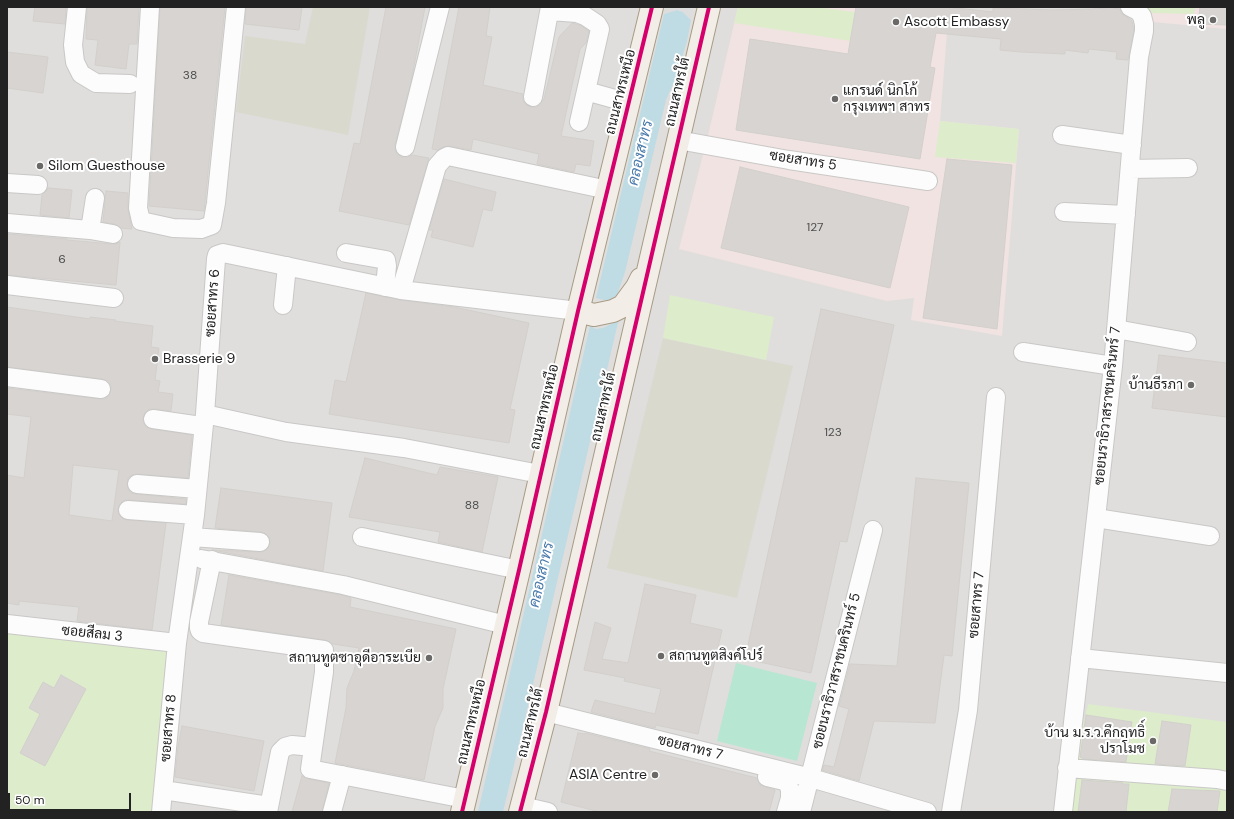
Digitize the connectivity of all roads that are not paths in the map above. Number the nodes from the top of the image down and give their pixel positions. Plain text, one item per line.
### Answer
1 (77, 7) edge
2 (150, 7) edge
3 (236, 7) edge
4 (440, 7) edge
5 (652, 7) edge
6 (709, 7) edge
7 (1130, 7) edge
8 (550, 9) edge
9 (130, 84) dead end
10 (586, 91) junction
11 (533, 97) dead end
12 (629, 103) junction
13 (580, 122) dead end
14 (1062, 135) dead end
15 (678, 140) junction
16 (1132, 145) junction
17 (405, 147) dead end
18 (1188, 168) dead end
19 (1130, 169) junction
20 (928, 181) dead end
21 (7, 183) edge
22 (38, 185) dead end
23 (608, 190) junction
24 (94, 198) dead end
25 (1064, 212) dead end
26 (1126, 215) junction
27 (7, 223) edge
28 (90, 230) junction
29 (113, 234) dead end
30 (346, 253) dead end
31 (650, 259) junction
32 (287, 266) junction
33 (7, 285) edge
34 (393, 288) junction
35 (114, 298) dead end
36 (283, 305) dead end
37 (578, 311) junction
38 (1116, 329) junction
39 (1187, 342) dead end
40 (1023, 352) dead end
41 (1113, 366) junction
42 (7, 377) edge
43 (101, 389) dead end
44 (996, 397) dead end
45 (153, 419) dead end
46 (205, 419) junction
47 (540, 474) junction
48 (137, 484) dead end
49 (197, 489) junction
50 (128, 510) dead end
51 (195, 516) junction
52 (1096, 518) junction
53 (873, 530) dead end
54 (1210, 536) dead end
55 (192, 537) junction
56 (362, 537) dead end
57 (260, 542) dead end
58 (188, 557) junction
59 (212, 560) junction
60 (519, 570) junction
61 (7, 624) edge
62 (506, 625) junction
63 (177, 643) junction
64 (1080, 658) junction
65 (1227, 673) edge
66 (544, 716) junction
67 (313, 747) junction
68 (1067, 768) junction
69 (342, 774) junction
70 (811, 778) junction
71 (1227, 781) edge
72 (163, 790) junction
73 (463, 805) edge
74 (269, 809) edge
75 (522, 810) edge
76 (161, 812) edge
77 (332, 812) edge
78 (548, 812) edge
79 (786, 812) edge
80 (801, 812) edge
81 (927, 812) edge
82 (951, 812) edge
83 (1062, 812) edge

1 - 9 street
2 - 3 street
4 - 17 street
5 - 12 main road, ถนนสาทรเหนือ
6 - 15 main road, ถนนสาทรใต้
7 - 16 street, ซอยนราธิวาสราชนครินทร์ 7
8 - 10 street
8 - 11 street
10 - 12 street
10 - 13 street
12 - 23 main road, ถนนสาทรเหนือ
14 - 16 street
15 - 20 street, ซอยสาทร 5
15 - 31 main road, ถนนสาทรใต้
16 - 19 street, ซอยนราธิวาสราชนครินทร์ 7
18 - 19 street
19 - 26 street, ซอยนราธิวาสราชนครินทร์ 7
21 - 22 street
23 - 34 street
23 - 37 main road, ถนนสาทรเหนือ
24 - 28 street
25 - 26 street
26 - 38 street, ซอยนราธิวาสราชนครินทร์ 7
27 - 28 street
28 - 29 street
30 - 34 street
31 - 37 main road
31 - 66 main road, ถนนสาทรใต้
32 - 34 street, ซอยสาทร 6
32 - 36 street
32 - 46 street, ซอยสาทร 6
33 - 35 street
34 - 37 street, ซอยสาทร 6
37 - 47 main road, ถนนสาทรเหนือ
38 - 39 street
38 - 41 street, ซอยนราธิวาสราชนครินทร์ 7
40 - 41 street
41 - 52 street, ซอยนราธิวาสราชนครินทร์ 7
42 - 43 street
44 - 82 street, ซอยสาทร 7
45 - 46 street
46 - 47 street
46 - 49 street, ซอยสาทร 6
47 - 60 main road, ถนนสาทรเหนือ
48 - 49 street
49 - 51 street, ซอยสาทร 6
50 - 51 street
51 - 55 street, ซอยสาทร 6
52 - 54 street
52 - 64 street, ซอยนราธิวาสราชนครินทร์ 7
53 - 70 street, ซอยนราธิวาสราชนครินทร์ 5
55 - 57 street
55 - 58 street, ซอยสาทร 6
56 - 60 street
58 - 59 street
58 - 63 street, ซอยสาทร 6
59 - 62 street
59 - 67 street
60 - 62 main road, ถนนสาทรเหนือ
61 - 63 street, ซอยสีลม 3
62 - 73 main road, ถนนสาทรเหนือ
63 - 72 street, ซอยสาทร 8
64 - 65 street
64 - 68 street, ซอยนราธิวาสราชนครินทร์ 7
66 - 70 street, ซอยสาทร 7
66 - 75 main road, ถนนสาทรใต้
66 - 79 street
67 - 69 street
67 - 74 street
68 - 71 street
68 - 83 street, ซอยนราธิวาสราชนครินทร์ 7
69 - 73 street
69 - 77 street
70 - 80 street, ซอยนราธิวาสราชนครินทร์ 5
70 - 81 street, ซอยสาทร 7
72 - 74 street
72 - 76 street, ซอยสาทร 8
75 - 78 street

